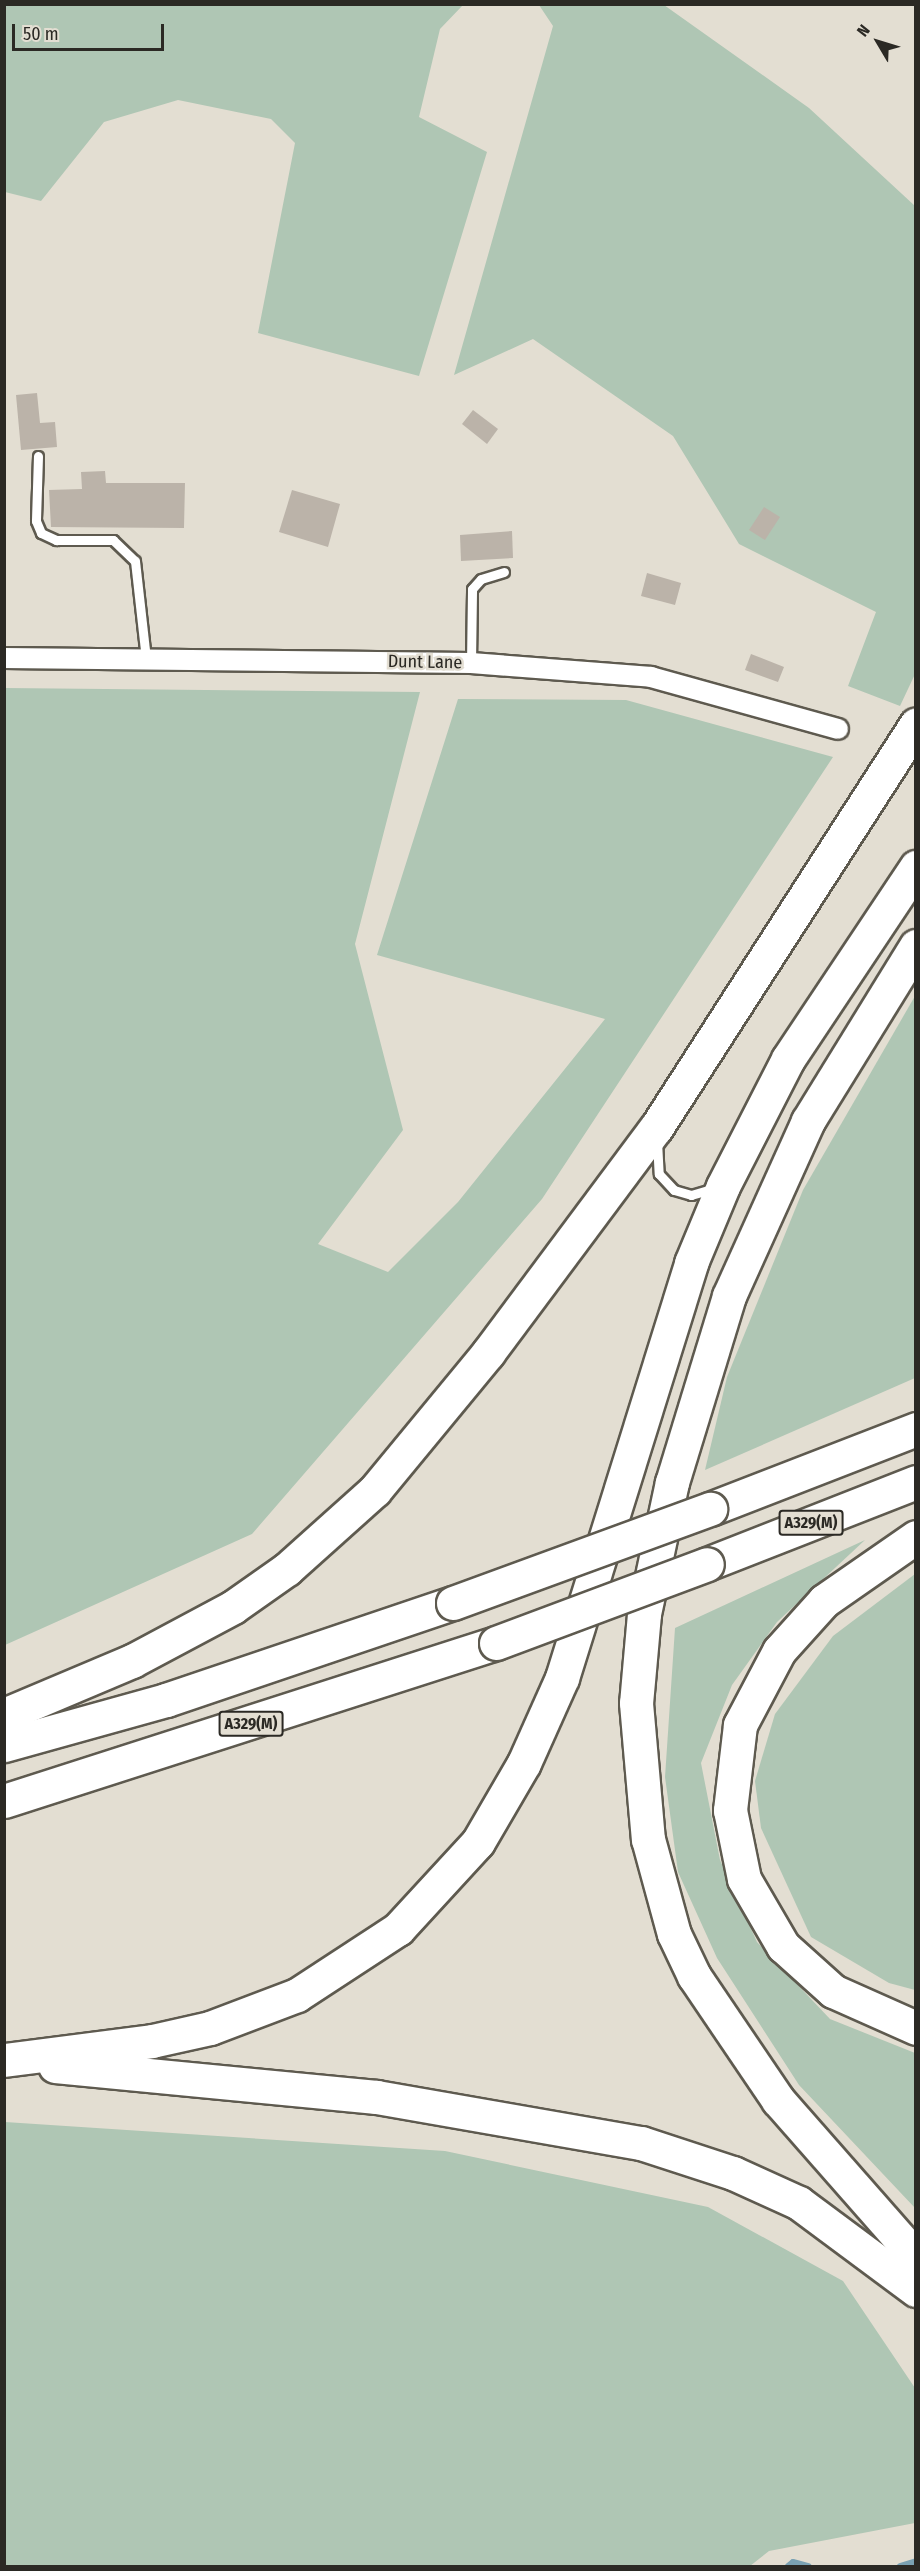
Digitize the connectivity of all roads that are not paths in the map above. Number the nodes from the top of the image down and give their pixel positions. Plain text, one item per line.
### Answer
1 (38, 456) dead end
2 (504, 572) dead end
3 (4, 658) edge
4 (146, 659) junction
5 (471, 663) junction
6 (915, 724) edge
7 (838, 729) dead end
8 (915, 867) edge
9 (915, 946) edge
10 (656, 1128) junction
11 (723, 1186) junction
12 (915, 1429) edge
13 (915, 1482) edge
14 (915, 1537) edge
15 (4, 1715) edge
16 (4, 1745) edge
17 (4, 1801) edge
18 (915, 2028) edge
19 (4, 2061) edge
20 (915, 2257) edge
21 (915, 2290) edge

1 - 4 lane
2 - 5 lane
3 - 4 street, Dunt Lane
4 - 5 street, Dunt Lane
5 - 7 street, Dunt Lane
6 - 10 highway
8 - 11 highway
9 - 20 highway
10 - 11 lane
10 - 15 highway
11 - 19 highway
12 - 16 highway, A329(M), bridge
13 - 17 highway, A329(M), bridge
14 - 18 highway
19 - 21 highway

